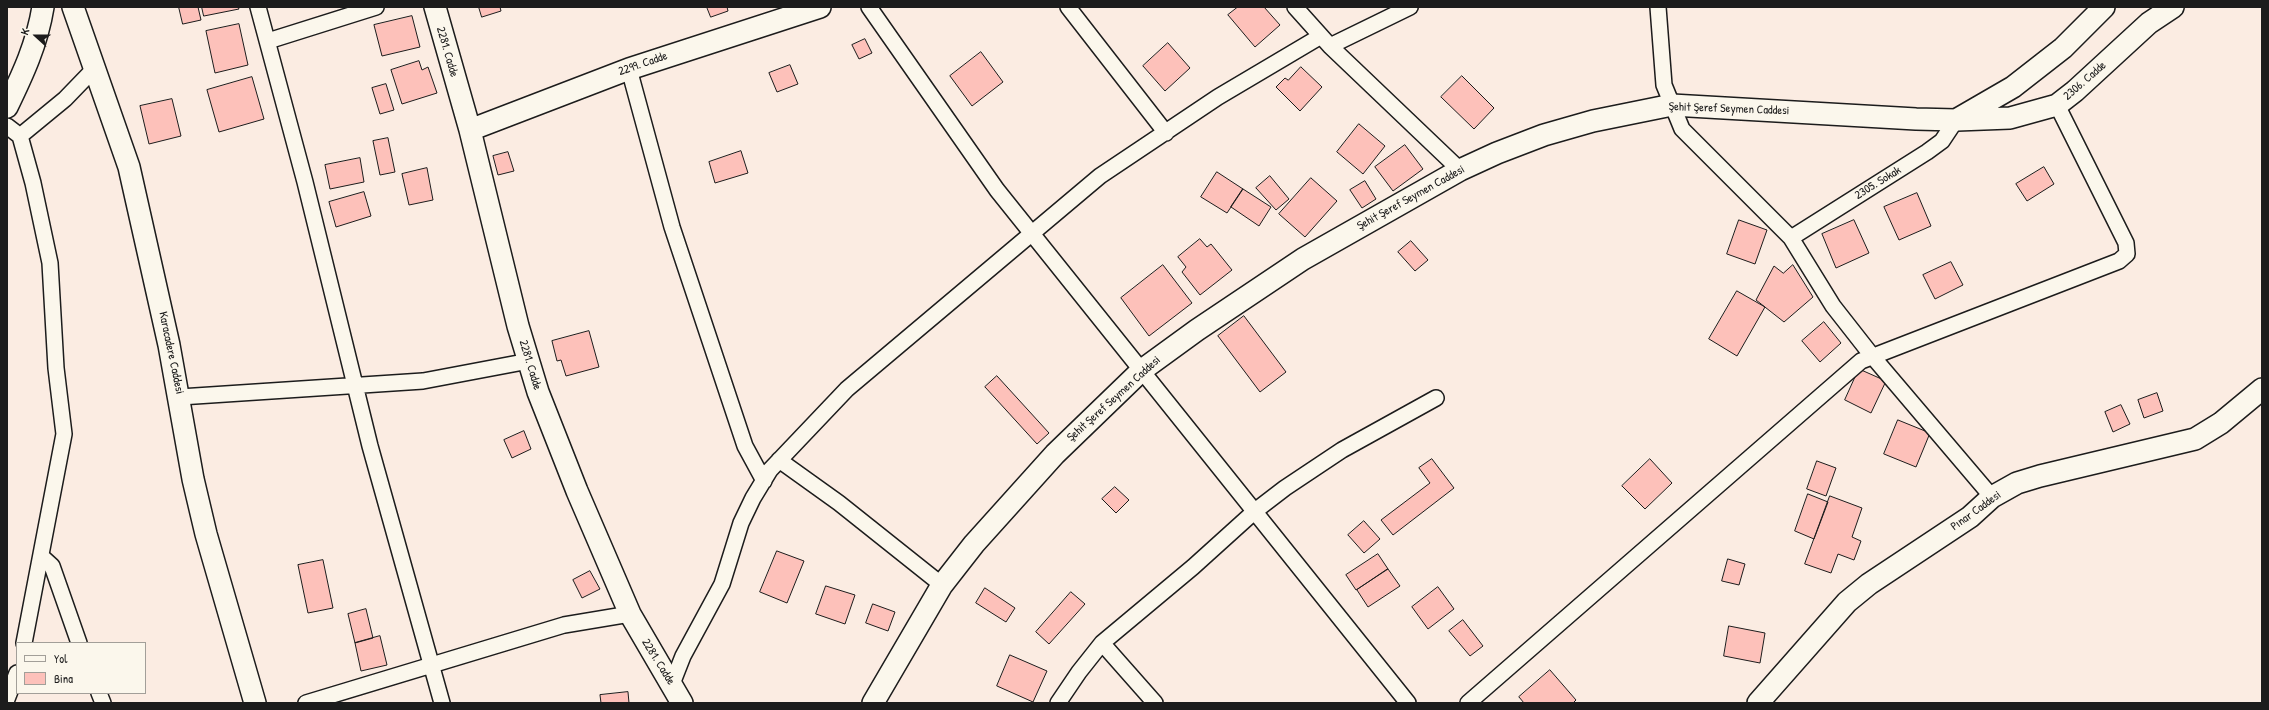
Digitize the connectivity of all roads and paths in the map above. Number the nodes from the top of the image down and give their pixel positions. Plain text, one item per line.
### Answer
1 (43, 7) edge
2 (74, 7) edge
3 (258, 7) edge
4 (376, 7) edge
5 (435, 7) edge
6 (820, 7) edge
7 (869, 7) edge
8 (1068, 7) edge
9 (1295, 7) edge
10 (1410, 7) edge
11 (1658, 7) edge
12 (2104, 7) edge
13 (2173, 7) edge
14 (268, 41) junction
15 (1325, 41) junction
16 (94, 69) junction
17 (628, 69) junction
18 (1672, 105) junction
19 (2056, 105) junction
20 (7, 107) edge
21 (1956, 120) junction
22 (7, 126) edge
23 (470, 130) junction
24 (1166, 133) junction
25 (20, 136) junction
26 (1460, 170) junction
27 (1031, 232) junction
28 (1791, 238) junction
29 (1873, 357) junction
30 (529, 361) junction
31 (1142, 370) junction
32 (356, 386) junction
33 (2262, 389) edge
34 (180, 397) junction
35 (1436, 398) dead end
36 (779, 460) junction
37 (764, 481) junction
38 (1992, 497) junction
39 (1255, 511) junction
40 (41, 556) junction
41 (942, 585) junction
42 (630, 614) junction
43 (24, 642) edge
44 (80, 642) edge
45 (1102, 643) junction
46 (431, 664) junction
47 (16, 676) edge
48 (672, 684) junction
49 (7, 699) edge
50 (255, 703) edge
51 (306, 703) edge
52 (442, 703) edge
53 (682, 703) edge
54 (873, 703) edge
55 (1058, 703) edge
56 (1155, 703) edge
57 (1408, 703) edge
58 (1468, 703) edge
59 (1758, 703) edge

1 - 20 street
2 - 16 street, Karacadere Caddesi
3 - 14 street
4 - 14 street
5 - 23 street, 2281. Cadde
6 - 17 street, 2299. Cadde
7 - 27 street
8 - 24 street
9 - 15 street
10 - 15 street
11 - 18 street
12 - 21 street
13 - 19 street, 2306. Cadde
14 - 32 street
15 - 24 street
15 - 26 street
16 - 25 street
16 - 34 street, Karacadere Caddesi
17 - 23 street, 2299. Cadde
17 - 37 street
18 - 21 street, Şehit Şeref Seymen Caddesi
18 - 26 street, Şehit Şeref Seymen Caddesi
18 - 28 street
19 - 21 street, 2306. Cadde
19 - 29 street
21 - 28 street, 2305. Sokak
22 - 25 street
23 - 30 street, 2281. Cadde
24 - 27 street
25 - 40 street
26 - 31 street, Şehit Şeref Seymen Caddesi
27 - 31 street
27 - 36 street
28 - 29 street
29 - 38 street
29 - 58 street
30 - 32 street
30 - 42 street, 2281. Cadde
31 - 39 street
31 - 41 street, Şehit Şeref Seymen Caddesi
32 - 34 street
32 - 46 street
33 - 38 street, Pınar Caddesi
34 - 50 street, Karacadere Caddesi
35 - 39 street
36 - 37 street
36 - 41 street
37 - 48 street
38 - 59 street, Pınar Caddesi
39 - 45 street
39 - 57 street
40 - 43 street
40 - 44 street
41 - 54 street, Şehit Şeref Seymen Caddesi
42 - 46 street
42 - 48 street, 2281. Cadde
45 - 55 street
45 - 56 street
46 - 51 street
46 - 52 street
47 - 49 street
48 - 53 street, 2281. Cadde

